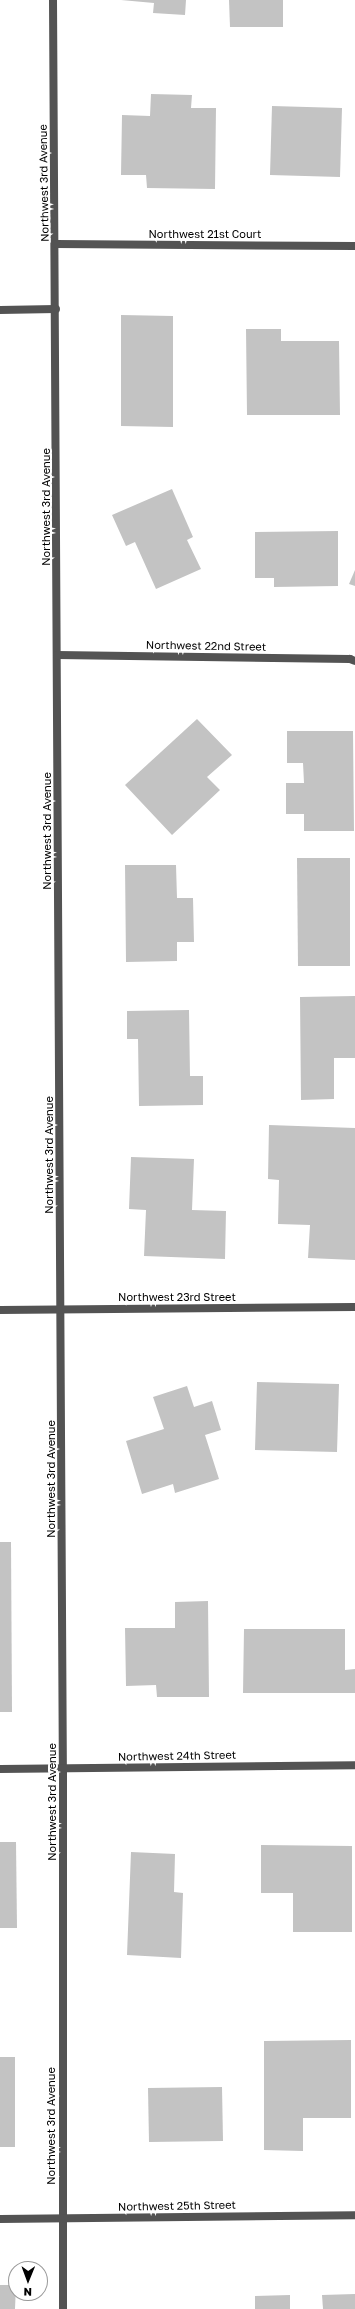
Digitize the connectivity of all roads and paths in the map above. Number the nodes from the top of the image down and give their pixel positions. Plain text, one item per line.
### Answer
1 (53, 0) edge
2 (56, 244) junction
3 (355, 246) edge
4 (56, 309) junction
5 (0, 310) edge
6 (57, 656) junction
7 (355, 661) edge
8 (355, 1307) edge
9 (61, 1308) junction
10 (0, 1310) edge
11 (355, 1765) edge
12 (63, 1768) junction
13 (0, 1769) edge
14 (355, 2215) edge
15 (0, 2219) edge
16 (62, 2219) junction
17 (63, 2309) edge

1 - 2 street, Northwest 3rd Avenue
2 - 3 street, Northwest 21st Court
2 - 4 street, Northwest 3rd Avenue
4 - 5 street
4 - 6 street, Northwest 3rd Avenue
6 - 7 street, Northwest 22nd Street
6 - 9 street, Northwest 3rd Avenue
8 - 9 street, Northwest 23rd Street
9 - 10 street, Northwest 23rd Street
9 - 12 street, Northwest 3rd Avenue
11 - 12 street, Northwest 24th Street
12 - 13 street, Northwest 24th Street
12 - 16 street, Northwest 3rd Avenue
14 - 16 street, Northwest 25th Street
15 - 16 street, Northwest 25th Street
16 - 17 street, Northwest 3rd Avenue

